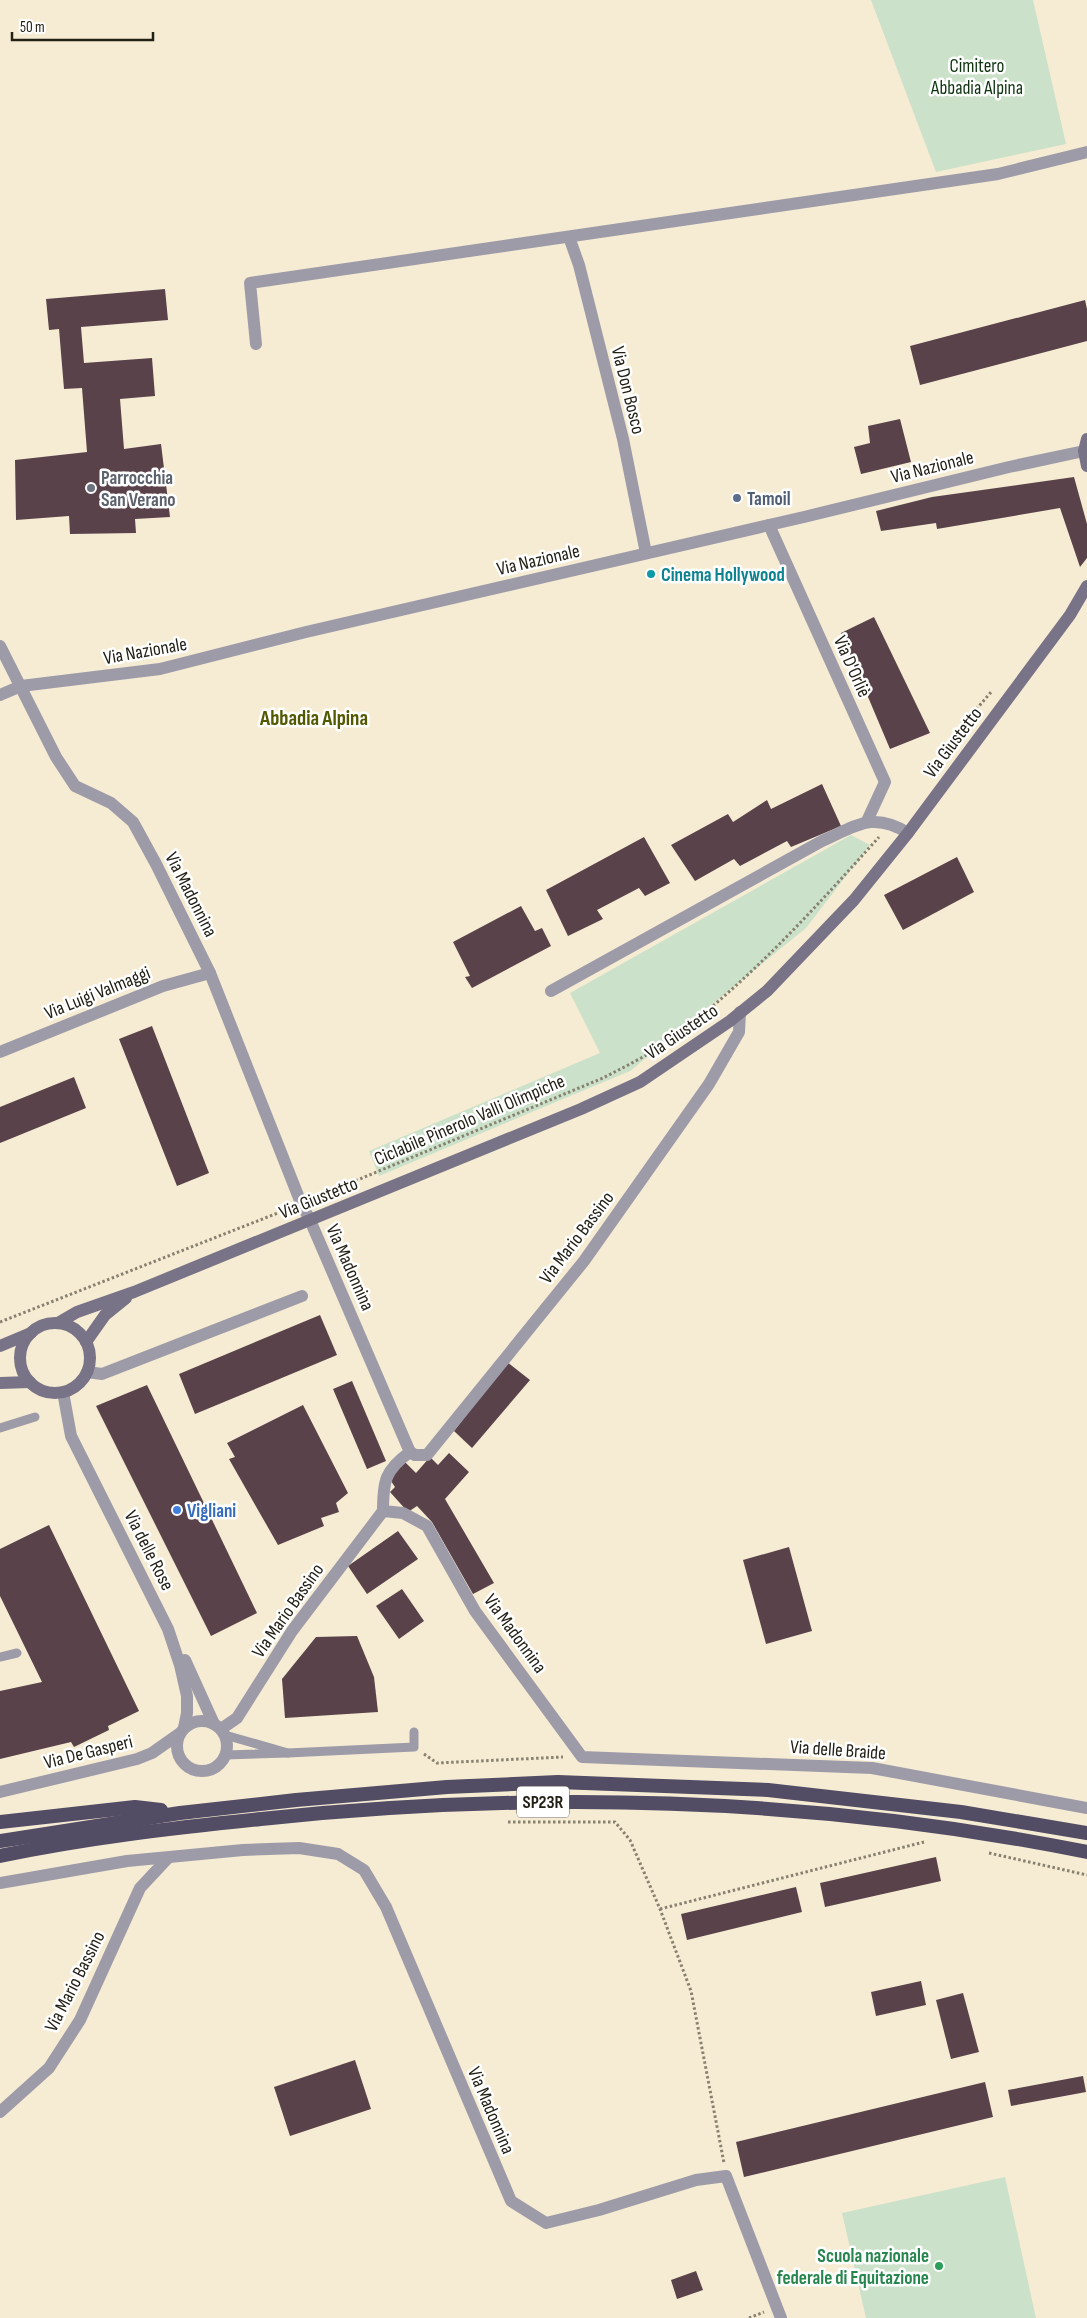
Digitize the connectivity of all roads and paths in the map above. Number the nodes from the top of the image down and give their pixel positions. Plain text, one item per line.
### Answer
1 (1087, 152) edge
2 (569, 237) junction
3 (256, 344) dead end
4 (1086, 445) edge
5 (1087, 466) edge
6 (768, 525) junction
7 (646, 554) junction
8 (1087, 586) edge
9 (0, 646) edge
10 (20, 686) junction
11 (0, 695) edge
12 (867, 821) junction
13 (908, 833) junction
14 (862, 857) dead end
15 (210, 973) junction
16 (551, 991) dead end
17 (740, 1012) junction
18 (0, 1052) edge
19 (301, 1203) junction
20 (310, 1220) junction
21 (134, 1292) junction
22 (302, 1296) dead end
23 (0, 1322) edge
24 (58, 1323) junction
25 (31, 1334) junction
26 (86, 1342) junction
27 (0, 1346) edge
28 (87, 1372) junction
29 (30, 1382) junction
30 (0, 1384) edge
31 (63, 1392) junction
32 (35, 1417) dead end
33 (0, 1428) edge
34 (410, 1452) junction
35 (383, 1511) junction
36 (168, 1629) junction
37 (17, 1653) dead end
38 (0, 1657) edge
39 (220, 1729) junction
40 (181, 1731) junction
41 (414, 1732) dead end
42 (414, 1747) junction
43 (288, 1753) junction
44 (226, 1756) junction
45 (582, 1756) junction
46 (0, 1792) edge
47 (1087, 1808) edge
48 (180, 1812) junction
49 (0, 1822) edge
50 (498, 1822) dead end
51 (1087, 1833) edge
52 (0, 1841) edge
53 (926, 1842) dead end
54 (986, 1852) dead end
55 (1087, 1852) edge
56 (0, 1856) edge
57 (168, 1858) junction
58 (1087, 1875) edge
59 (0, 1883) edge
60 (660, 1910) junction
61 (0, 2112) edge
62 (726, 2176) junction
63 (781, 2318) edge

1 - 2 street
2 - 3 street
2 - 7 street, Via Don Bosco
4 - 5 main road, Via Nazionale
4 - 6 street, Via Nazionale
6 - 7 street, Via Nazionale
6 - 12 street, Via D'Orliè
7 - 10 street, Via Nazionale
8 - 13 main road, Via Giustetto
9 - 10 street, Via Madonnina
10 - 11 street, Via Nazionale
10 - 15 street, Via Madonnina
12 - 13 street
12 - 16 street
13 - 17 main road, Via Giustetto
14 - 19 path, Ciclabile Pinerolo Valli Olimpiche
15 - 18 street, Via Luigi Valmaggi
15 - 19 street, Via Madonnina
17 - 20 main road, Via Giustetto
17 - 34 street, Via Mario Bassino
19 - 20 street, Via Madonnina
19 - 23 path, Ciclabile Pinerolo Valli Olimpiche
20 - 21 main road, Via Giustetto
20 - 34 street, Via Madonnina
21 - 24 main road, Via Giustetto
21 - 26 main road, Via Giustetto
22 - 28 street
24 - 25 main road
24 - 26 main road
25 - 27 main road
25 - 29 main road
26 - 28 main road
28 - 31 main road
29 - 30 main road
29 - 31 main road
31 - 36 street, Via delle Rose
32 - 33 lane
34 - 35 street
35 - 39 street, Via Mario Bassino
35 - 45 street, Via Madonnina
36 - 39 street
36 - 40 street, Via delle Rose
37 - 38 lane
39 - 40 street
39 - 43 lane
39 - 44 street
40 - 44 street, Via delle Rose
40 - 46 street, Via De Gasperi
41 - 42 lane
42 - 43 lane
42 - 45 path
43 - 44 lane
45 - 47 street, Via delle Braide
48 - 49 highway
48 - 51 highway, SP23R
48 - 52 highway, SP23R
50 - 60 path
53 - 60 path
54 - 58 path
55 - 56 highway, SP23R
57 - 59 street, Via Madonnina
57 - 61 street, Via Mario Bassino
57 - 62 street, Via Madonnina
60 - 62 path
62 - 63 street

